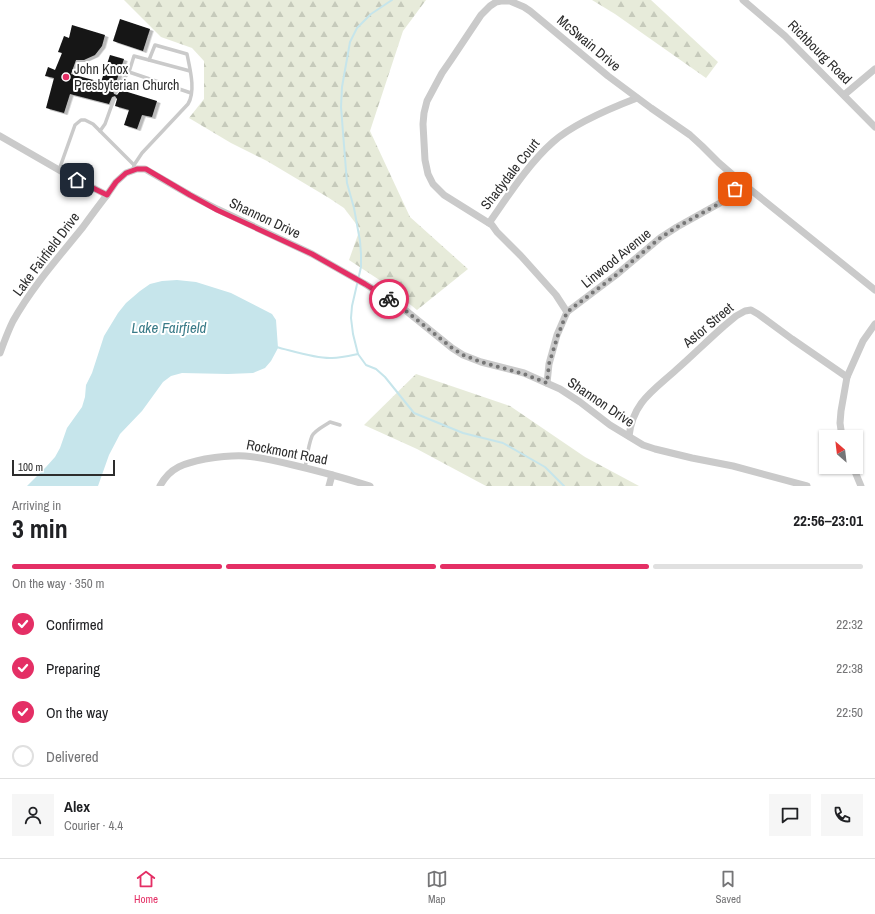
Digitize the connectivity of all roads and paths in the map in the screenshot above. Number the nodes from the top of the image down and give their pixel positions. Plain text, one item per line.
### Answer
1 (743, 0) edge
2 (148, 60) junction
3 (875, 69) edge
4 (190, 71) junction
5 (129, 72) junction
6 (116, 92) dead end
7 (191, 93) junction
8 (844, 94) junction
9 (637, 98) junction
10 (114, 99) dead end
11 (875, 127) edge
12 (100, 131) junction
13 (0, 136) edge
14 (133, 167) junction
15 (59, 170) junction
16 (741, 182) junction
17 (107, 195) junction
18 (489, 223) junction
19 (875, 290) edge
20 (567, 312) junction
21 (875, 324) edge
22 (0, 353) edge
23 (848, 377) junction
24 (547, 383) junction
25 (340, 426) dead end
26 (841, 430) edge
27 (629, 436) junction
28 (306, 468) junction
29 (856, 474) edge
30 (332, 475) junction
31 (160, 486) edge
32 (329, 486) edge
33 (370, 486) edge
34 (807, 486) edge
35 (861, 486) edge

1 - 8 street, Richbourg Road
2 - 4 lane
2 - 4 lane
2 - 5 lane
3 - 8 street
4 - 7 lane
5 - 6 lane
5 - 7 lane
7 - 14 lane
8 - 11 street, Richbourg Road
9 - 16 street, McSwain Drive
9 - 18 street, Shadydale Court
9 - 18 street, McSwain Drive
10 - 12 lane
12 - 14 lane
12 - 15 lane
13 - 15 street
14 - 17 street
14 - 24 street, Shannon Drive
15 - 17 street
16 - 19 street, McSwain Drive
16 - 20 street, Linwood Avenue
17 - 22 street, Lake Fairfield Drive
18 - 20 street, McSwain Drive
20 - 24 street
21 - 23 street
23 - 26 street
23 - 27 street, Astor Street
24 - 27 street, Shannon Drive
25 - 28 lane
27 - 34 street, Shannon Drive
28 - 30 street, Rockmont Road
28 - 31 street, Rockmont Road
29 - 35 street
30 - 32 street
30 - 33 street, Rockmont Road

